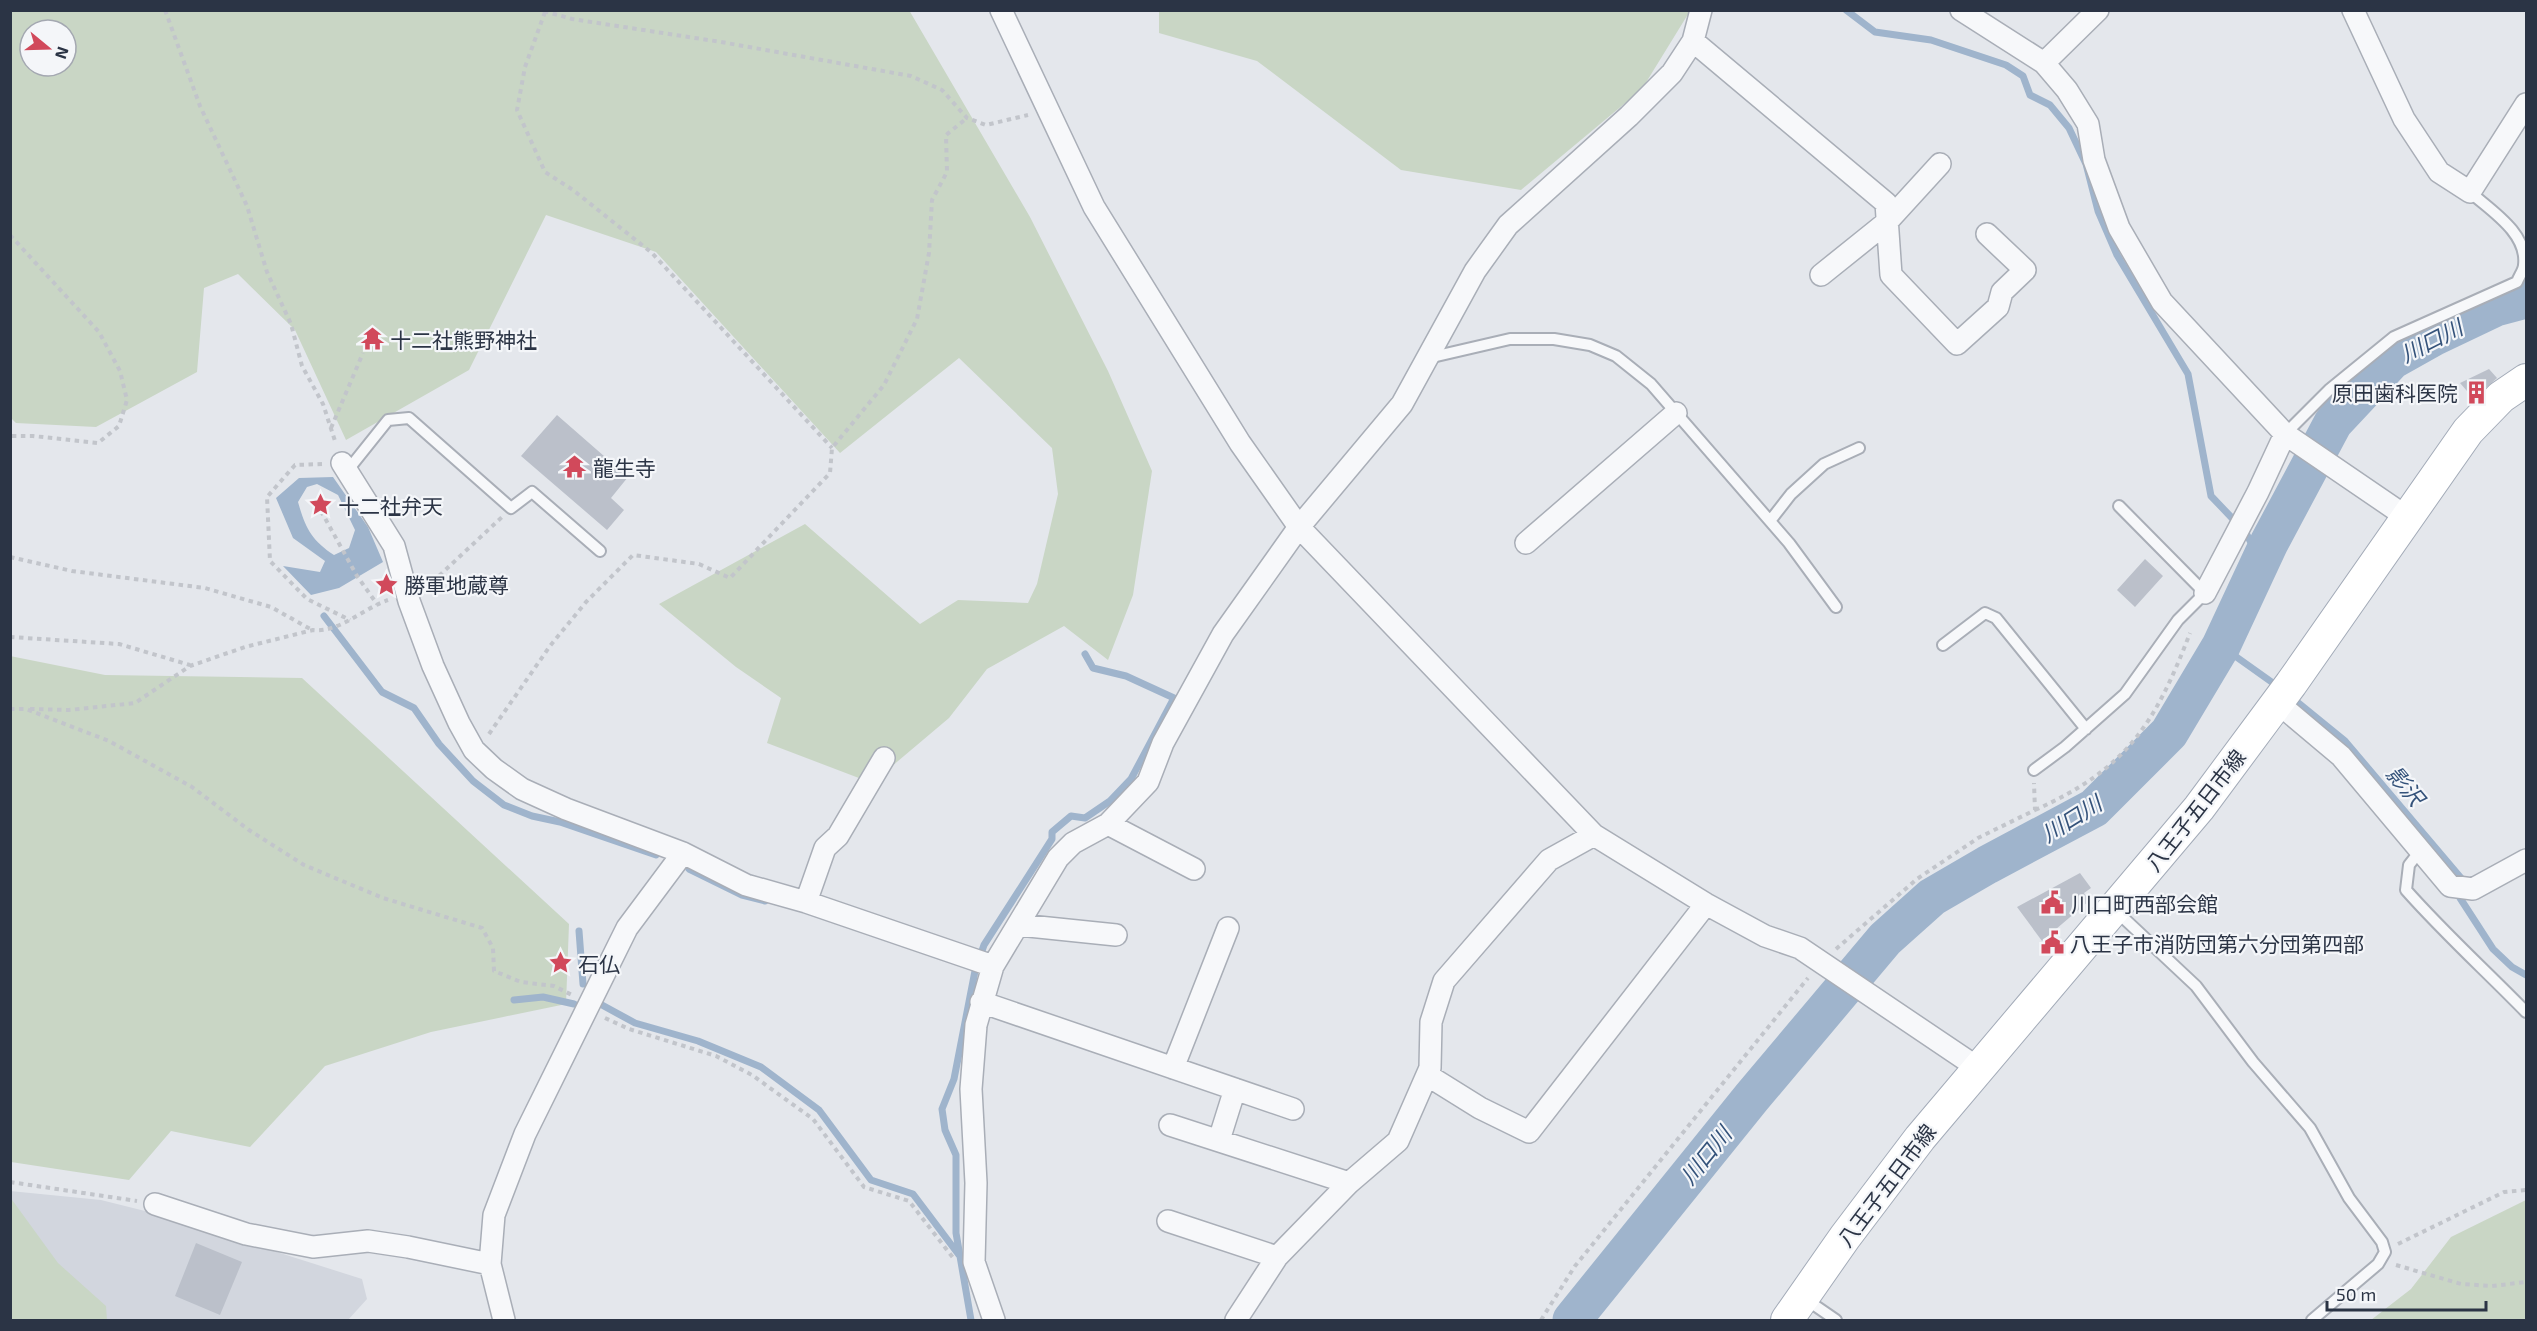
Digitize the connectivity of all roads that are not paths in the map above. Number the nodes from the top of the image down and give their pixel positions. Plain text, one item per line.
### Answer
1 (1001, 10) edge
2 (1701, 10) edge
3 (1961, 10) edge
4 (2098, 10) edge
5 (2353, 10) edge
6 (1693, 41) junction
7 (2044, 63) junction
8 (2526, 104) edge
9 (1940, 165) dead end
10 (2470, 192) junction
11 (1887, 222) junction
12 (1987, 234) dead end
13 (1821, 275) dead end
14 (1428, 358) junction
15 (2526, 380) edge
16 (1676, 413) junction
17 (2290, 438) junction
18 (1858, 448) dead end
19 (345, 467) joint
20 (2119, 506) dead end
21 (2408, 518) junction
22 (1770, 521) junction
23 (1299, 527) junction
24 (1526, 543) dead end
25 (600, 551) dead end
26 (2205, 593) junction
27 (1836, 607) dead end
28 (1943, 645) dead end
29 (2284, 694) junction
30 (2086, 729) junction
31 (884, 758) dead end
32 (2034, 770) road end
33 (1108, 824) junction
34 (1594, 835) junction
35 (2420, 851) junction
36 (683, 853) junction
37 (2526, 860) edge
38 (1194, 868) dead end
39 (806, 902) junction
40 (1706, 904) junction
41 (2115, 910) junction
42 (1018, 925) junction
43 (1228, 928) dead end
44 (1116, 936) dead end
45 (992, 966) junction
46 (981, 1002) junction
47 (2526, 1012) edge
48 (1173, 1068) junction
49 (1978, 1068) junction
50 (1427, 1075) junction
51 (1235, 1089) junction
52 (1293, 1109) dead end
53 (1170, 1125) dead end
54 (1218, 1140) junction
55 (1349, 1183) junction
56 (155, 1204) road end
57 (1168, 1221) dead end
58 (1277, 1257) junction
59 (490, 1264) junction
60 (1795, 1309) edge
61 (504, 1320) edge
62 (994, 1320) edge
63 (1236, 1320) edge
64 (1836, 1320) edge
65 (2312, 1320) edge

1 - 23 street
2 - 6 street
3 - 7 street
4 - 7 street
5 - 10 street
6 - 11 street
6 - 14 street
7 - 17 street
8 - 10 street
9 - 11 street
10 - 17 lane
11 - 12 street
11 - 13 street
14 - 16 lane
14 - 23 street
15 - 21 main road, 八王子五日市線
16 - 22 lane
16 - 24 street
17 - 21 street
17 - 26 street
18 - 22 lane
19 - 25 lane
19 - 36 street
20 - 26 lane
21 - 29 main road, 八王子五日市線
22 - 27 lane
23 - 33 street
23 - 34 street
26 - 30 lane
28 - 30 lane
29 - 35 street
29 - 41 main road, 八王子五日市線
30 - 32 lane
31 - 39 street
33 - 38 street
33 - 42 street
34 - 40 street
34 - 50 street
35 - 37 street
35 - 47 lane
36 - 39 street
36 - 59 street
39 - 45 street
40 - 49 street
40 - 50 street
41 - 49 main road, 八王子五日市線
41 - 65 lane
42 - 44 street
42 - 45 street
43 - 48 street
45 - 46 street
46 - 48 street
46 - 62 street
48 - 51 street
49 - 60 main road, 八王子五日市線
50 - 55 street
51 - 52 street
51 - 54 street
53 - 54 street
54 - 55 street
55 - 58 street
56 - 59 street
57 - 58 street
58 - 63 street
59 - 61 street
60 - 64 lane

